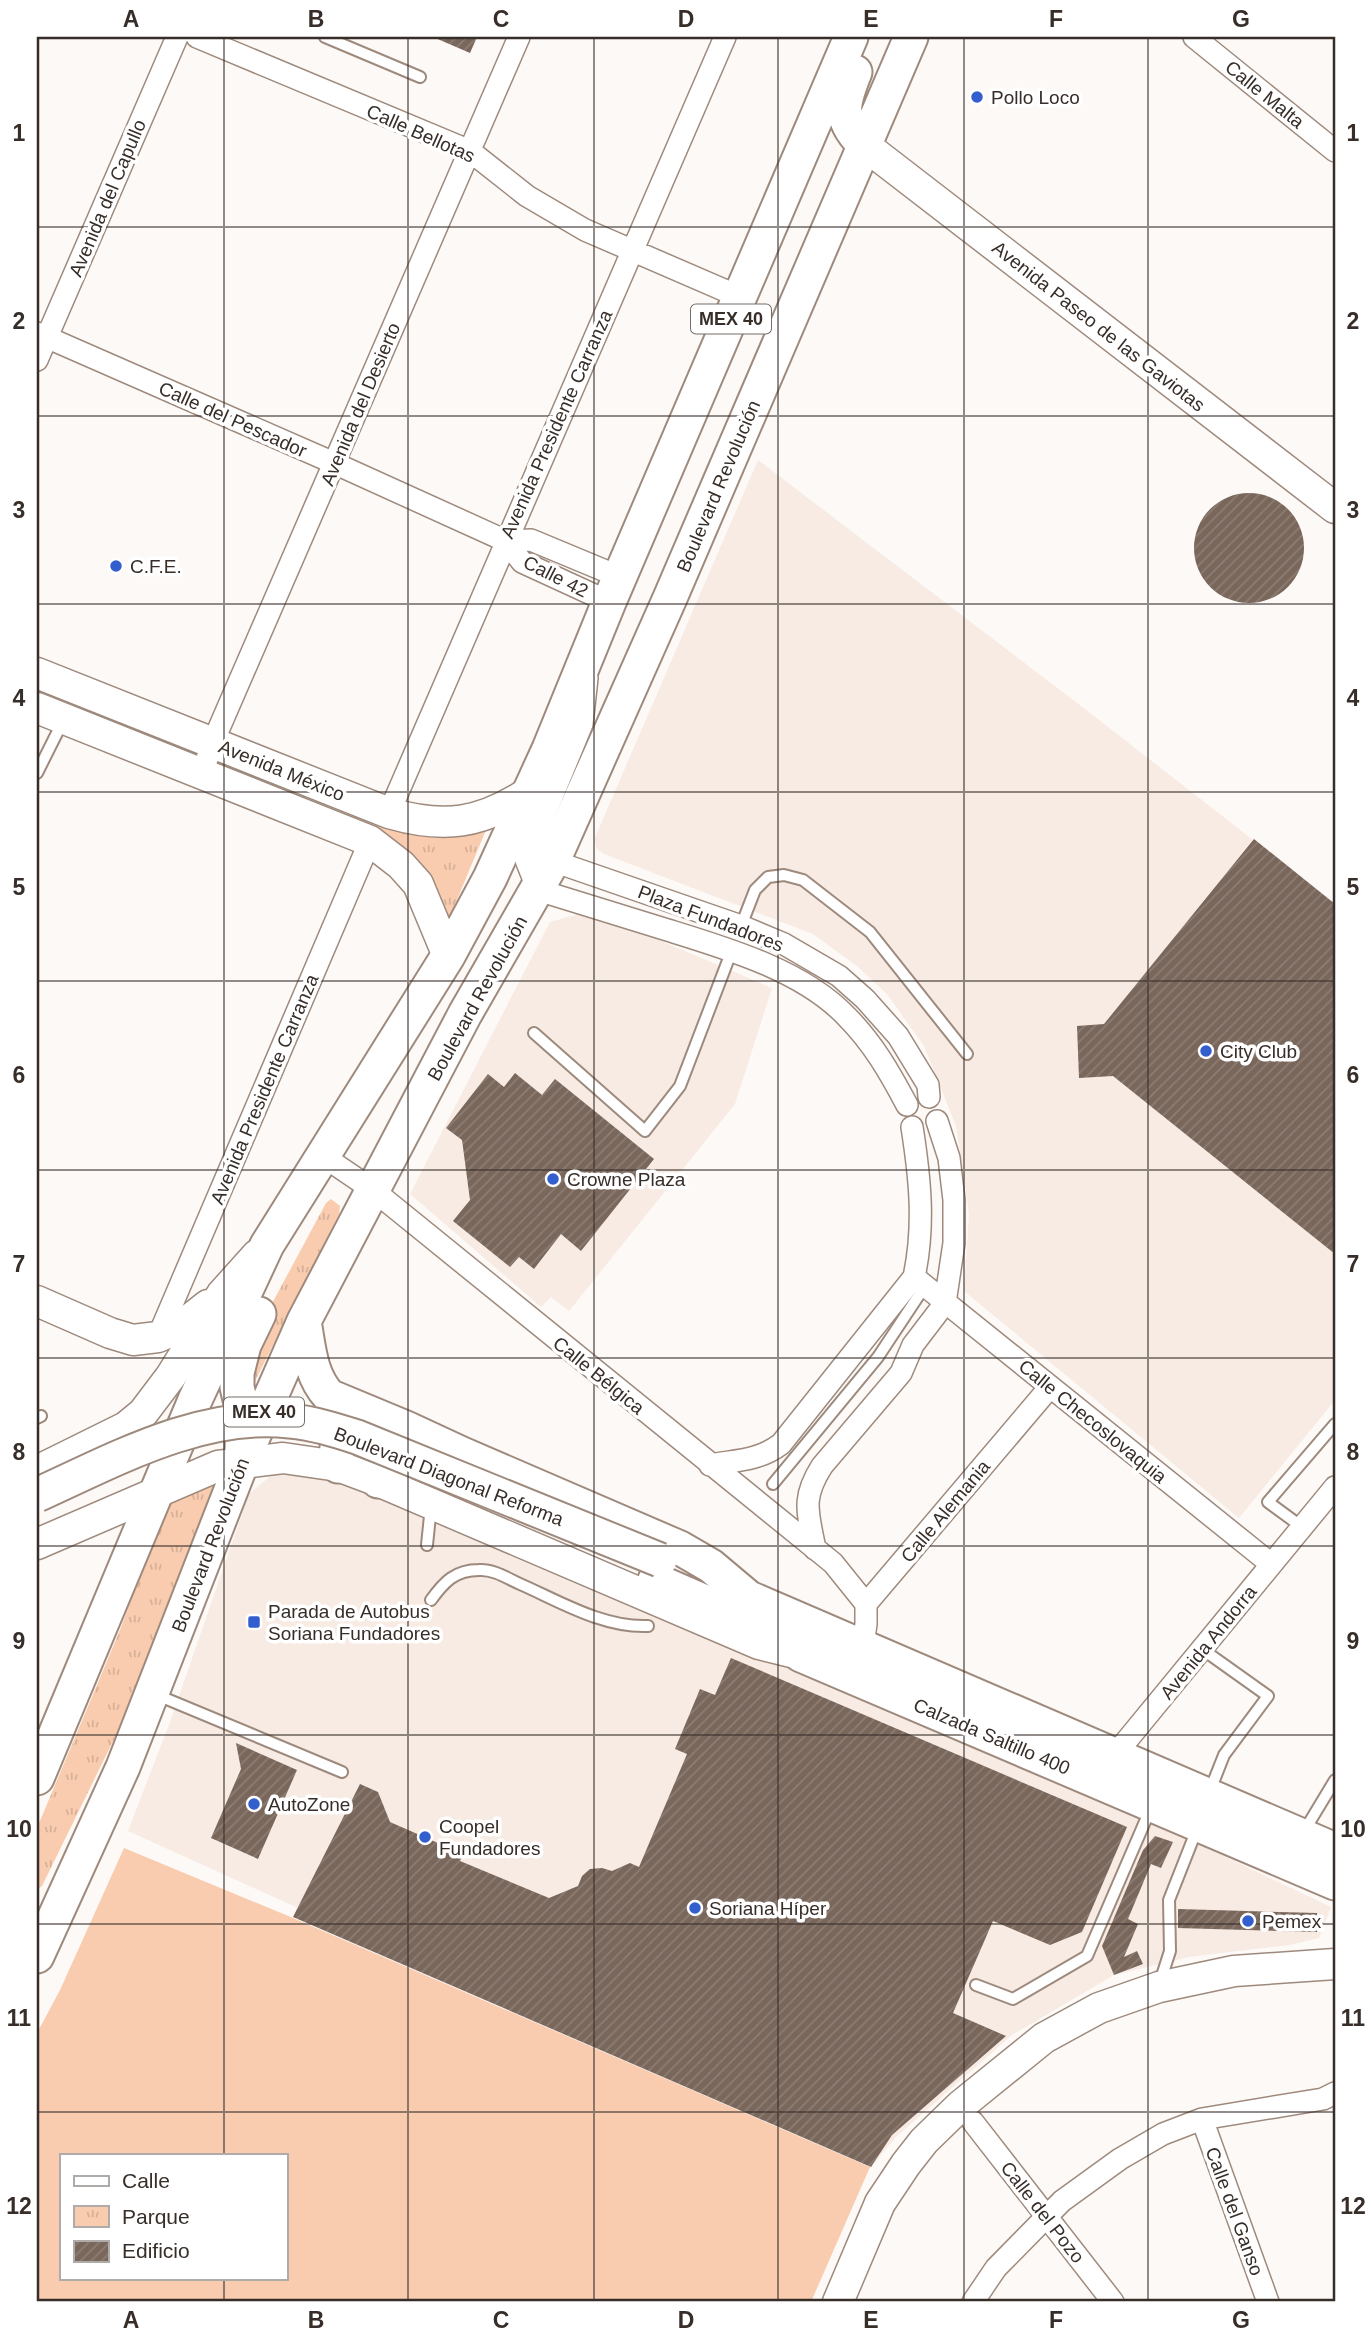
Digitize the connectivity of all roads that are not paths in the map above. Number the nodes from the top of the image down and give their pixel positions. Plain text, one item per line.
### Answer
1 (177, 37) edge
2 (197, 37) edge
3 (325, 37) edge
4 (519, 37) edge
5 (725, 37) edge
6 (852, 37) edge
7 (868, 37) edge
8 (911, 37) edge
9 (1194, 37) edge
10 (420, 77) dead end
11 (863, 144) junction
12 (470, 151) junction
13 (1335, 151) edge
14 (632, 250) junction
15 (740, 297) junction
16 (42, 335) edge
17 (37, 360) edge
18 (334, 463) junction
19 (1335, 508) edge
20 (506, 541) junction
21 (615, 589) junction
22 (589, 653) junction
23 (37, 673) edge
24 (50, 713) edge
25 (213, 742) junction
26 (37, 773) edge
27 (202, 773) junction
28 (529, 792) junction
29 (389, 813) junction
30 (370, 841) junction
31 (553, 860) junction
32 (538, 890) junction
33 (741, 926) junction
34 (732, 950) junction
35 (448, 956) junction
36 (534, 1033) dead end
37 (967, 1054) dead end
38 (929, 1097) junction
39 (907, 1105) junction
40 (937, 1121) junction
41 (912, 1127) junction
42 (323, 1156) junction
43 (373, 1190) junction
44 (295, 1202) junction
45 (267, 1245) junction
46 (920, 1281) junction
47 (222, 1294) junction
48 (37, 1301) edge
49 (946, 1303) junction
50 (304, 1321) junction
51 (158, 1337) junction
52 (1050, 1387) junction
53 (367, 1413) junction
54 (1335, 1423) edge
55 (406, 1428) junction
56 (71, 1456) junction
57 (242, 1462) junction
58 (710, 1465) junction
59 (338, 1466) junction
60 (37, 1471) edge
61 (378, 1480) junction
62 (773, 1484) dead end
63 (1335, 1487) edge
64 (156, 1492) junction
65 (37, 1495) edge
66 (431, 1502) junction
67 (37, 1514) edge
68 (76, 1525) junction
69 (1302, 1528) junction
70 (37, 1544) edge
71 (427, 1545) dead end
72 (815, 1549) junction
73 (1271, 1564) junction
74 (657, 1570) junction
75 (748, 1598) junction
76 (431, 1600) dead end
77 (866, 1604) junction
78 (648, 1626) dead end
79 (863, 1646) junction
80 (1202, 1649) junction
81 (802, 1655) junction
82 (152, 1693) junction
83 (1114, 1756) junction
84 (342, 1772) dead end
85 (37, 1778) edge
86 (1335, 1780) edge
87 (1153, 1804) junction
88 (1204, 1810) junction
89 (1301, 1836) junction
90 (1335, 1850) edge
91 (1335, 1883) edge
92 (39, 1944) edge
93 (1335, 1945) edge
94 (1324, 1964) edge
95 (976, 1985) dead end
96 (1158, 1987) junction
97 (1335, 2093) edge
98 (1202, 2119) junction
99 (973, 2122) dead end
100 (1047, 2217) junction
101 (838, 2302) edge
102 (973, 2302) edge
103 (1113, 2302) edge
104 (1268, 2302) edge

1 - 16 street, Avenida del Capullo
2 - 12 street, Calle Bellotas
3 - 10 lane
4 - 12 street, Avenida del Desierto
5 - 14 street, Avenida Presidente Carranza
6 - 15 main road, MEX 40
7 - 11 main road
8 - 11 main road, Boulevard Revolución / MEX 40
9 - 13 street, Calle Malta
11 - 19 street, Avenida Paseo de las Gaviotas
11 - 31 main road, Boulevard Revolución / MEX 40
12 - 14 street, Calle Bellotas
12 - 18 street, Avenida del Desierto
14 - 15 street, Calle Bellotas
14 - 20 street, Avenida Presidente Carranza
15 - 21 main road, MEX 40
16 - 17 street, Avenida del Capullo
16 - 18 street, Calle del Pescador
18 - 20 street, Calle del Pescador
18 - 25 street, Avenida del Desierto
20 - 21 street, Calle 42
20 - 29 street, Avenida Presidente Carranza
21 - 22 main road, MEX 40
22 - 28 main road, MEX 40
22 - 32 street
23 - 25 street, Avenida México
24 - 26 lane
24 - 27 street, Avenida México
25 - 27 street, Avenida del Desierto
25 - 29 street, Avenida México
27 - 30 street, Avenida México
28 - 29 street, Avenida México
28 - 35 main road, MEX 40
30 - 35 street, Avenida México
30 - 51 street, Avenida Presidente Carranza
31 - 32 main road, Boulevard Revolución / MEX 40
31 - 33 street, Plaza Fundadores
32 - 34 street, Plaza Fundadores
32 - 43 main road, Boulevard Revolución / MEX 40
33 - 34 street
33 - 37 lane
33 - 38 street, Plaza Fundadores
34 - 36 lane
34 - 39 street, Plaza Fundadores
35 - 42 main road, MEX 40
38 - 39 street
38 - 40 street
39 - 41 street
40 - 41 street
40 - 49 street
41 - 46 street
42 - 43 street, Calle Bélgica
42 - 44 main road, MEX 40
43 - 50 main road, Boulevard Revolución / MEX 40
43 - 58 street, Calle Bélgica
44 - 45 main road, MEX 40
44 - 57 main road
45 - 47 street
45 - 64 main road, MEX 40
46 - 49 street, Calle Checoslovaquia
46 - 58 street
46 - 62 lane
47 - 51 street
47 - 56 street
48 - 51 street
49 - 52 street, Calle Checoslovaquia
49 - 72 street
50 - 53 main road
50 - 57 main road, Boulevard Revolución / MEX 40
52 - 73 street, Calle Checoslovaquia
52 - 77 street, Calle Alemania
53 - 55 main road
53 - 59 main road
54 - 69 lane
55 - 61 main road
55 - 75 main road
56 - 60 street
56 - 68 street
57 - 59 street
57 - 64 street
57 - 82 main road, Boulevard Revolución / MEX 40
58 - 72 street, Calle Bélgica
59 - 61 street
61 - 66 street
63 - 69 street, Avenida Andorra
64 - 68 street
64 - 85 main road, MEX 40
65 - 74 main road, Boulevard Diagonal Reforma, bridge
66 - 71 lane
66 - 81 street
67 - 74 main road, Boulevard Diagonal Reforma
68 - 70 street
69 - 73 street, Avenida Andorra
72 - 77 street, Calle Bélgica
73 - 80 street, Avenida Andorra
74 - 75 main road, Calzada Saltillo 400
74 - 81 main road, Calzada Saltillo 400
75 - 79 main road, Calzada Saltillo 400
76 - 78 lane
77 - 79 street
79 - 83 main road, Calzada Saltillo 400
80 - 83 street, Avenida Andorra
80 - 88 lane
81 - 87 main road, Calzada Saltillo 400
82 - 84 lane
82 - 92 main road, Boulevard Revolución / MEX 40
83 - 88 main road, Calzada Saltillo 400
86 - 89 lane
87 - 88 main road, Calzada Saltillo 400
87 - 95 lane
88 - 89 main road, Calzada Saltillo 400
88 - 91 main road, Calzada Saltillo 400
88 - 96 lane
89 - 90 main road, Calzada Saltillo 400
93 - 94 street
94 - 96 street
96 - 101 street
97 - 98 street
98 - 100 street
98 - 104 street, Calle del Ganso
99 - 100 street, Calle del Pozo
100 - 102 street
100 - 103 street, Calle del Pozo

